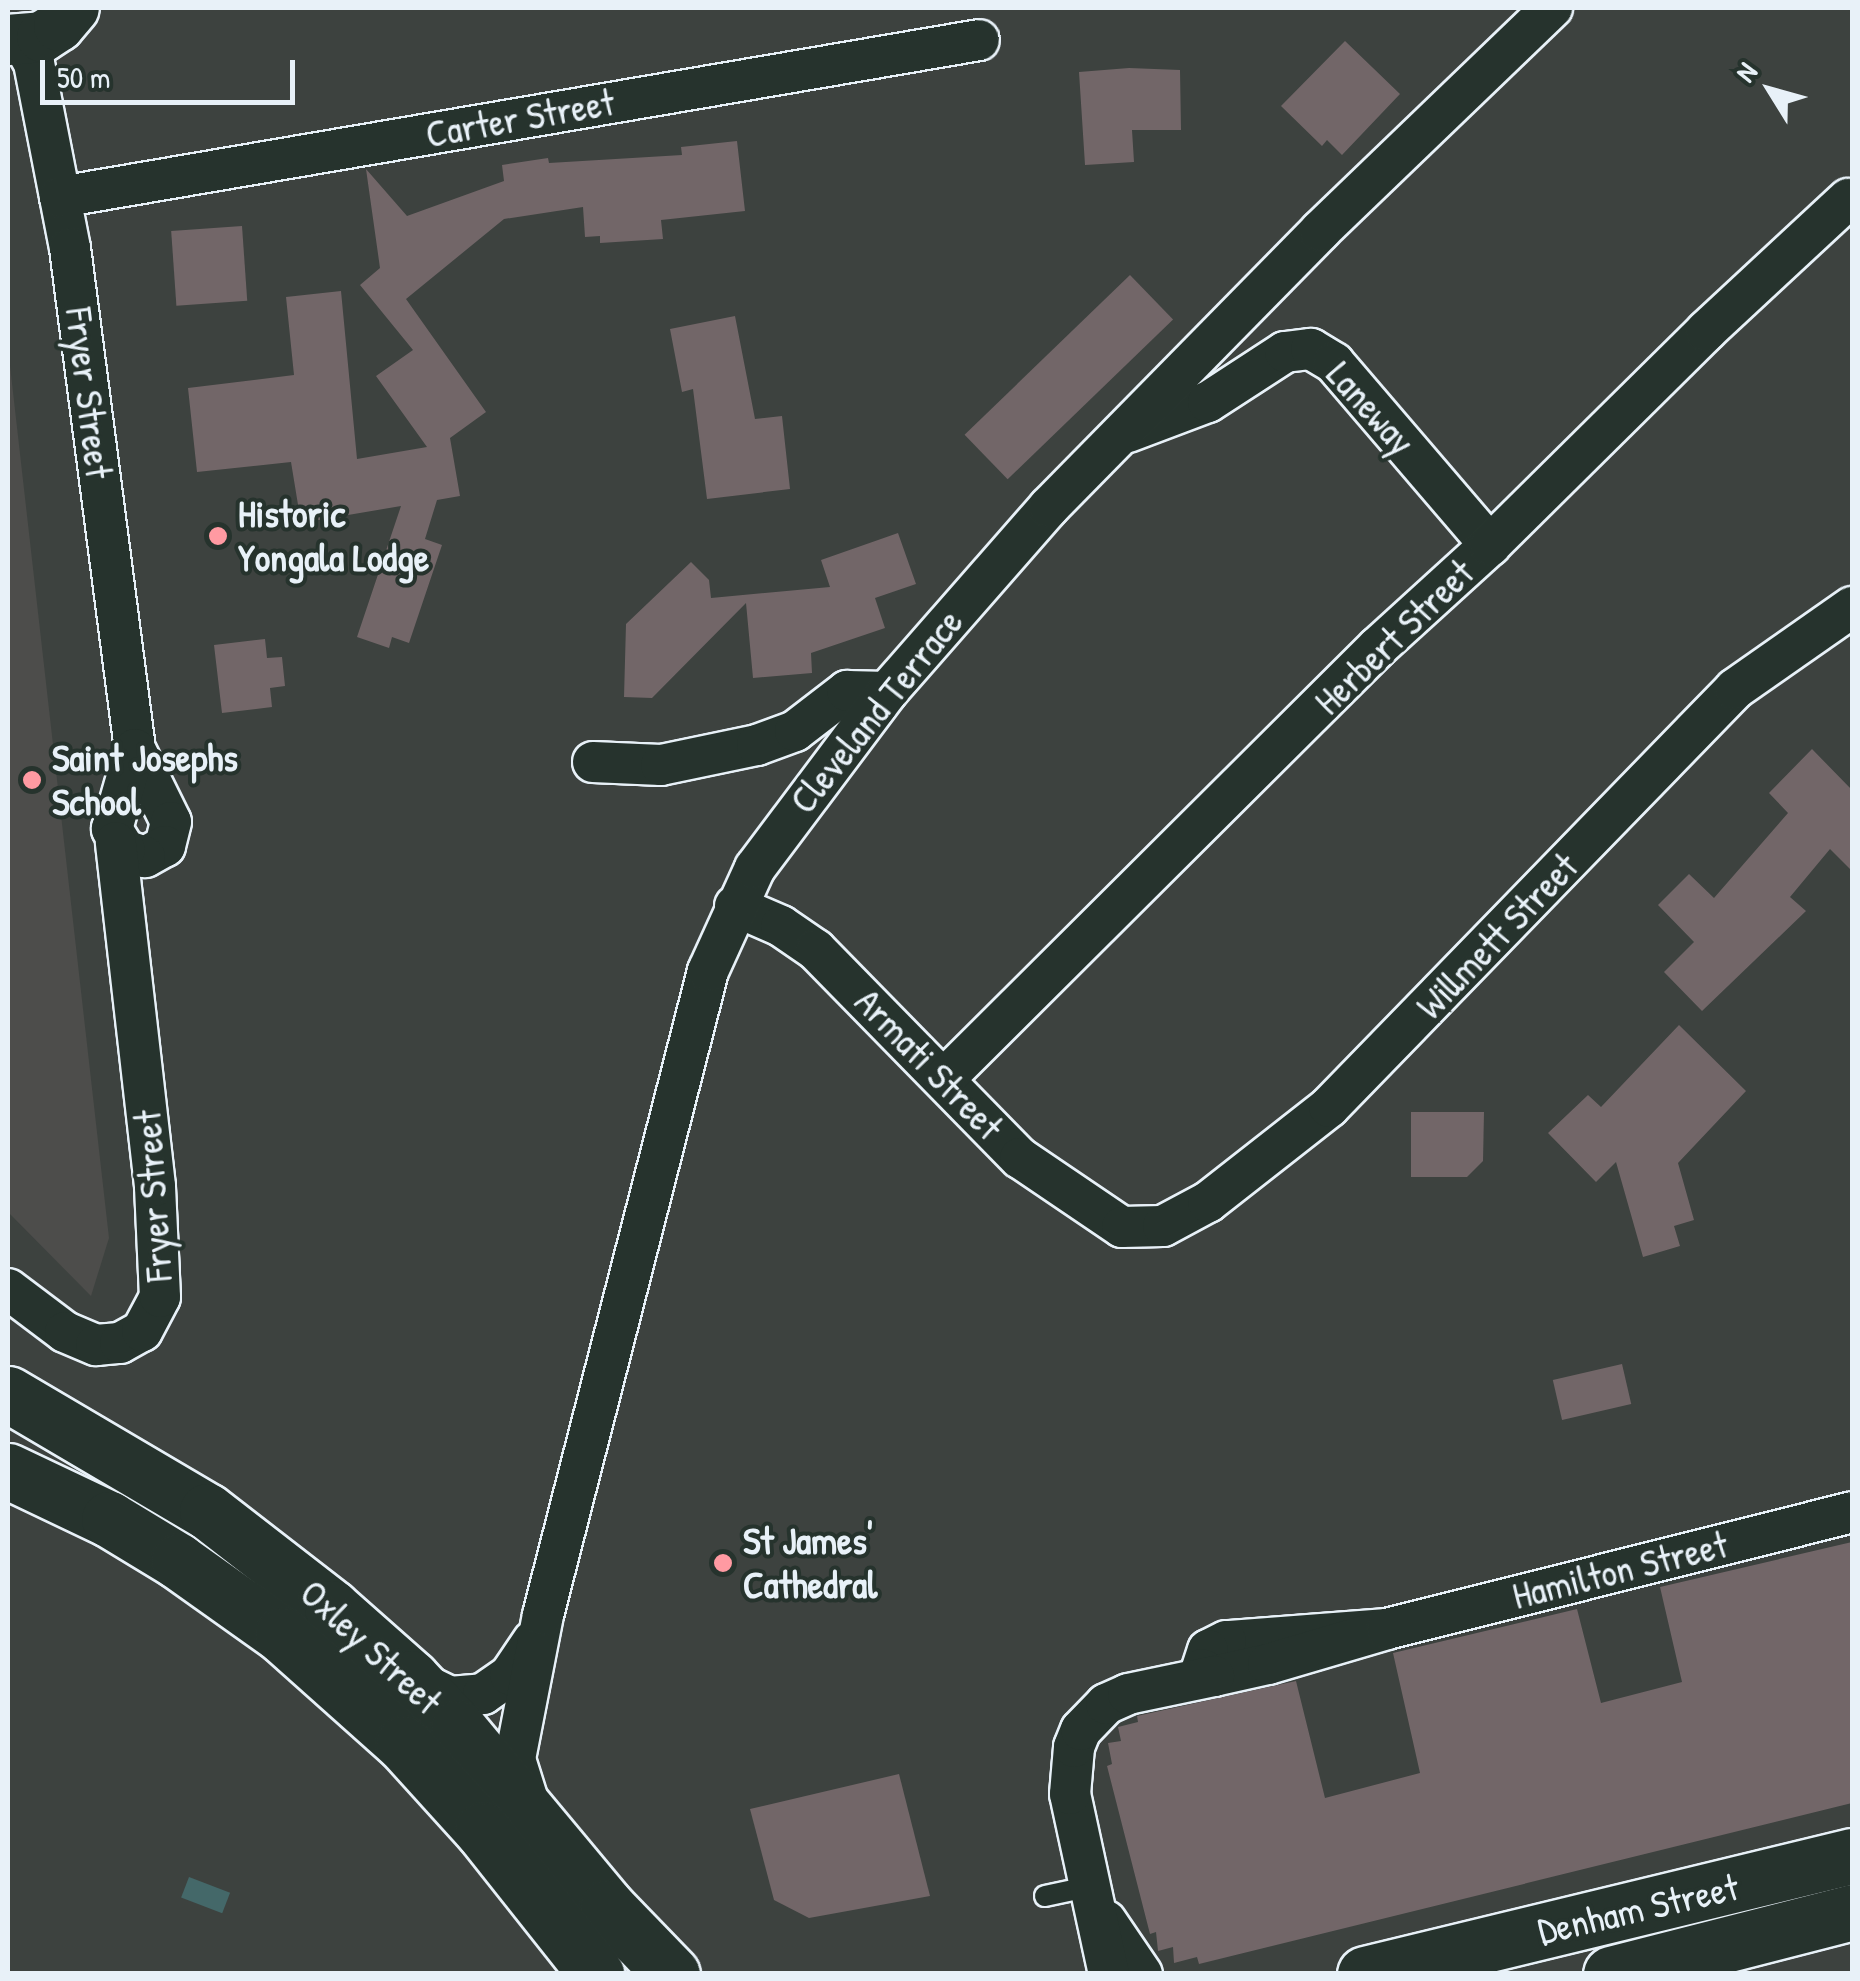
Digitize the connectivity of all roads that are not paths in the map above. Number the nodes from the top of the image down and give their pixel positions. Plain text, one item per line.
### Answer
1 (74, 8) edge
2 (1529, 13) edge
3 (979, 40) dead end
4 (15, 41) edge
5 (60, 196) junction
6 (1848, 199) dead end
7 (1116, 437) junction
8 (1490, 545) junction
9 (1852, 607) edge
10 (887, 692) junction
11 (135, 749) junction
12 (593, 762) dead end
13 (116, 842) junction
14 (735, 906) junction
15 (944, 1079) junction
16 (1122, 1227) joint
17 (8, 1289) edge
18 (8, 1394) edge
19 (8, 1471) edge
20 (1852, 1512) edge
21 (543, 1615) junction
22 (411, 1678) junction
23 (538, 1819) junction
24 (1852, 1856) edge
25 (1777, 1875) junction
26 (1716, 1891) junction
27 (1094, 1893) junction
28 (1044, 1896) dead end
29 (1852, 1912) edge
30 (1800, 1951) edge
31 (1735, 1960) edge
32 (596, 1974) edge
33 (672, 1974) edge
34 (1108, 1974) edge
35 (1142, 1974) edge
36 (1365, 1974) edge
37 (1611, 1974) edge

1 - 4 street
2 - 7 street, Cleveland Terrace
3 - 5 street, Carter Street
4 - 5 street, Fryer Street
5 - 11 street, Fryer Street
6 - 8 street, Herbert Street
7 - 8 street, Laneway
7 - 10 street, Cleveland Terrace
8 - 15 street, Herbert Street
9 - 16 street, Willmett Street
10 - 12 street
10 - 14 street, Cleveland Terrace
11 - 13 street, Fryer Street
11 - 13 street, Fryer Street
13 - 17 street, Fryer Street
14 - 15 street, Armati Street
14 - 21 street, Cleveland Terrace
15 - 16 street, Armati Street
18 - 22 main road, Oxley Street
19 - 32 main road, Oxley Street
20 - 27 street, Hamilton Street
21 - 22 street, Cleveland Terrace
21 - 23 street, Cleveland Terrace
22 - 23 main road, Oxley Street
23 - 33 main road, Oxley Street
24 - 25 main road, Denham Street
25 - 26 main road, Denham Street
25 - 30 main road
26 - 31 main road
26 - 36 main road, Denham Street
27 - 28 lane
27 - 34 street
27 - 35 street
29 - 30 main road, Denham Street
30 - 31 main road, Denham Street
31 - 37 main road, Denham Street

